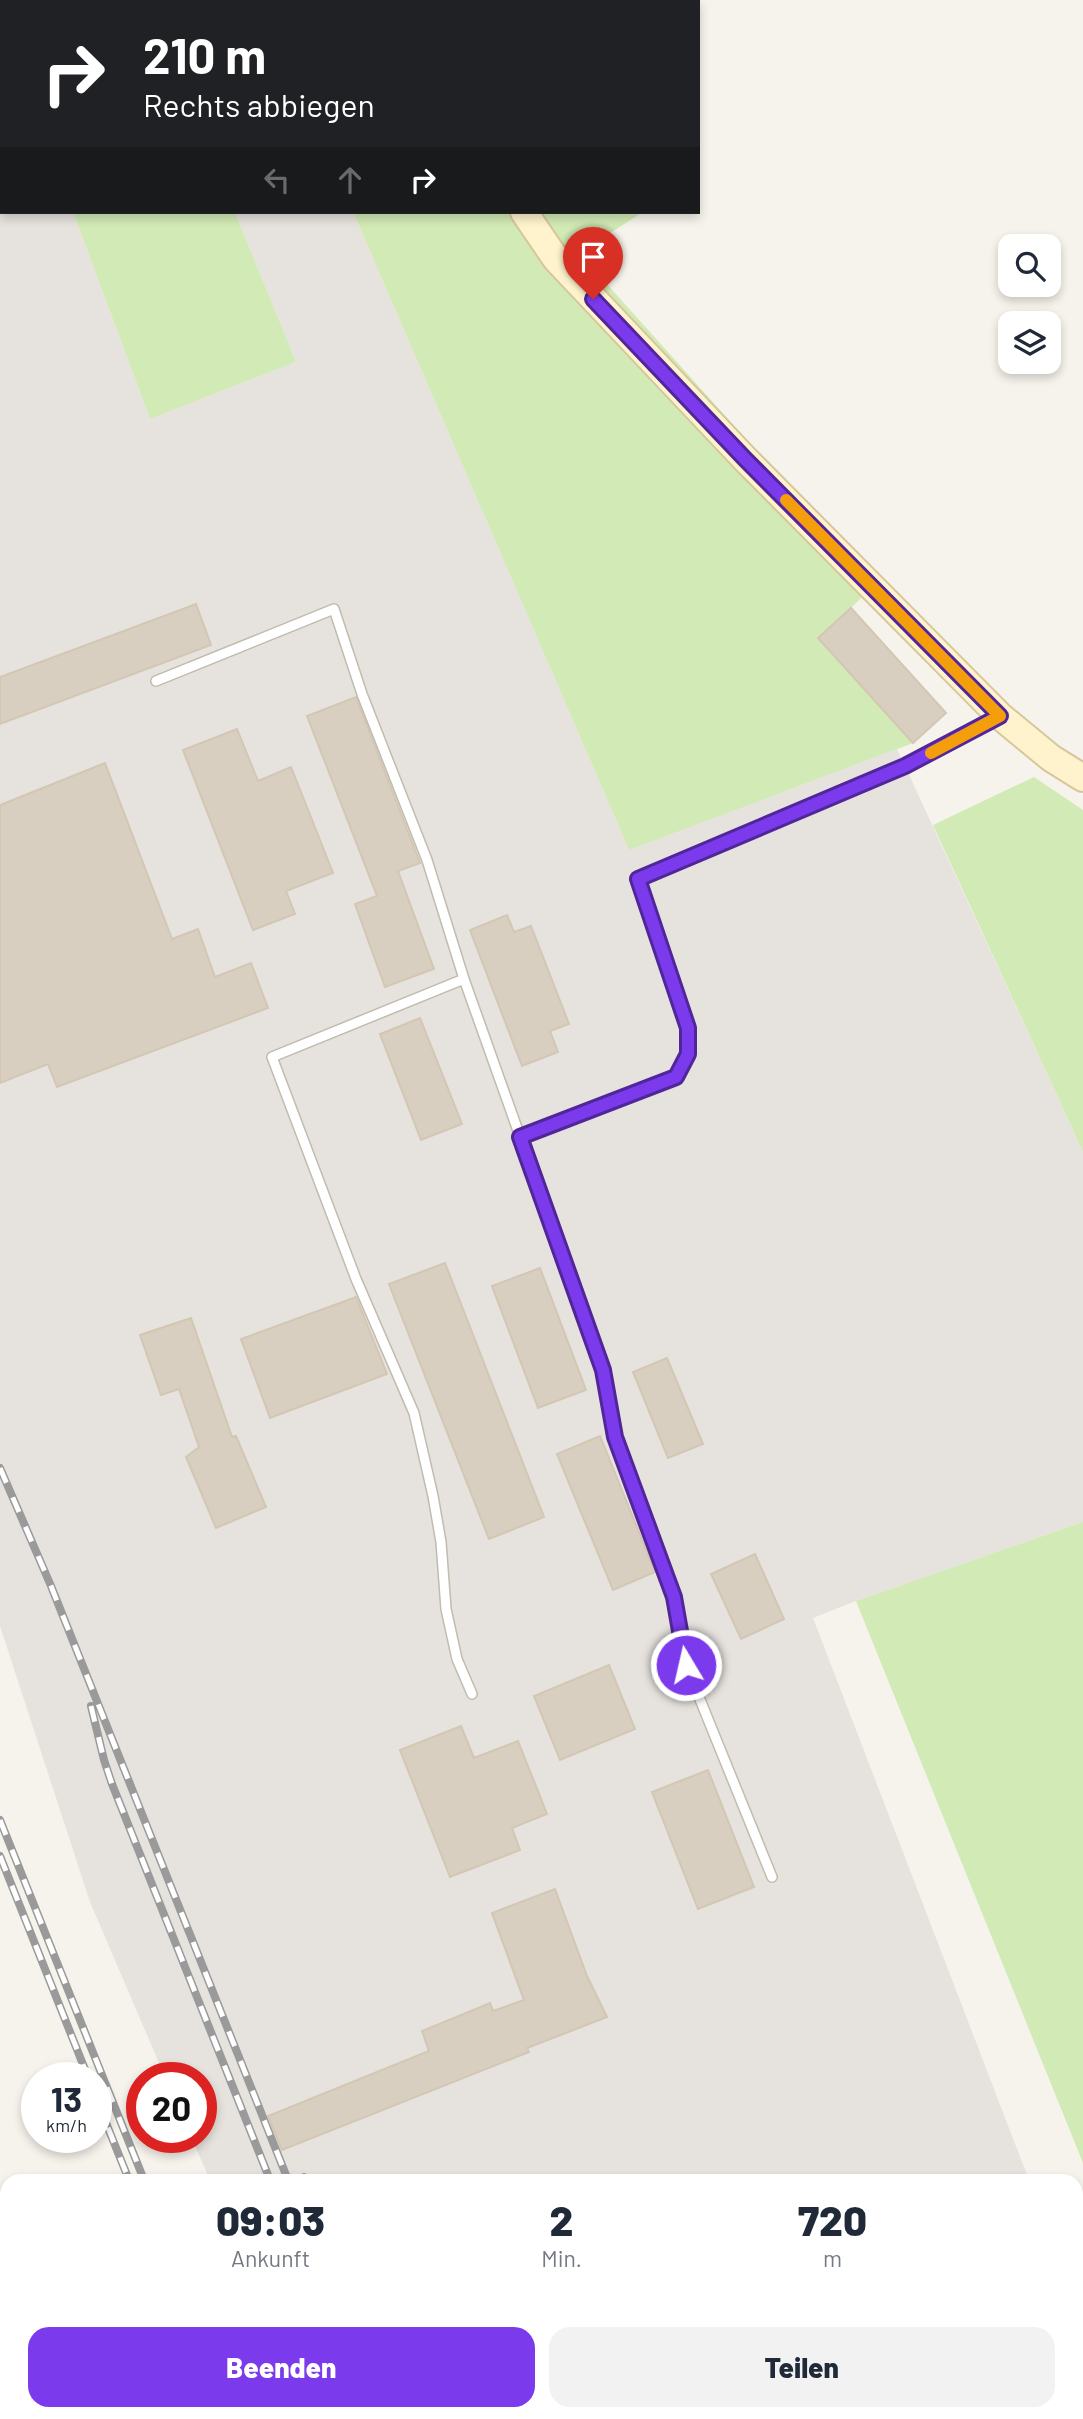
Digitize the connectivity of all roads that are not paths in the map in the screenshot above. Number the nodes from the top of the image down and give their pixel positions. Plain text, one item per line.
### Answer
1 (525, 214) edge
2 (156, 681) dead end
3 (1000, 716) junction
4 (1083, 778) edge
5 (464, 979) junction
6 (520, 1137) junction
7 (472, 1694) dead end
8 (772, 1877) dead end

1 - 3 main road
2 - 5 lane
3 - 4 main road
3 - 6 lane
5 - 6 lane
5 - 7 lane
6 - 8 lane

